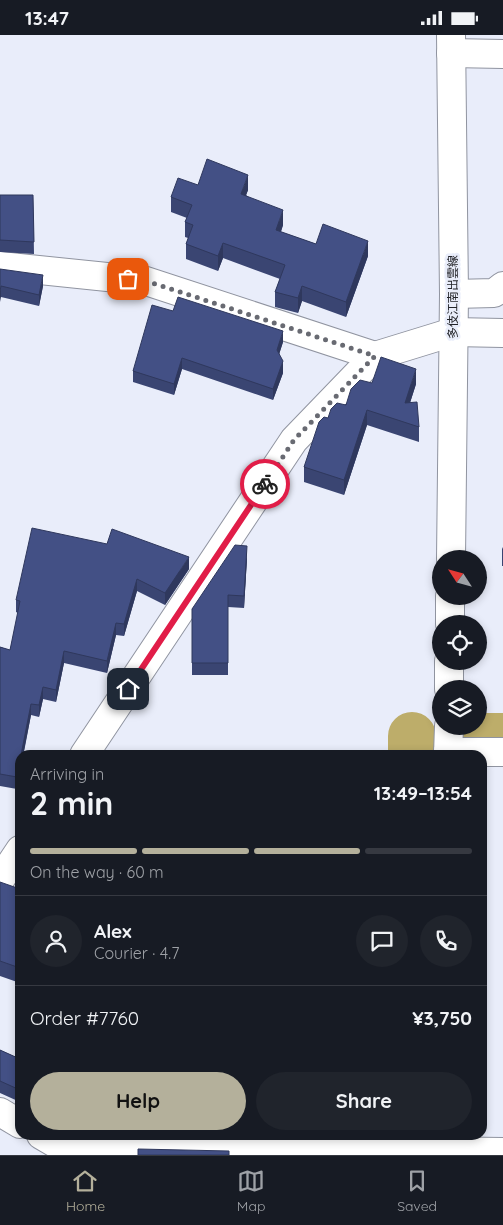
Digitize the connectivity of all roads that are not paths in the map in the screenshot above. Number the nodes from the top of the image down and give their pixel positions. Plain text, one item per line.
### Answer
1 (451, 44) edge
2 (503, 55) edge
3 (0, 266) edge
4 (503, 287) edge
5 (454, 294) junction
6 (453, 333) junction
7 (503, 333) edge
8 (375, 356) junction
9 (451, 550) edge
10 (448, 745) edge
11 (87, 750) edge
12 (503, 752) edge
13 (15, 858) edge
14 (0, 880) edge
15 (0, 1112) edge
16 (15, 1120) edge
17 (50, 1140) edge
18 (443, 1148) edge
19 (503, 1152) edge

1 - 2 street
1 - 5 street, 多伎江南出雲線
3 - 8 street
4 - 5 street
5 - 6 street, 多伎江南出雲線
6 - 7 street
6 - 8 street
6 - 9 street, 多伎江南出雲線
8 - 11 street
10 - 12 street
13 - 14 street
15 - 16 street
17 - 18 street
18 - 19 street

